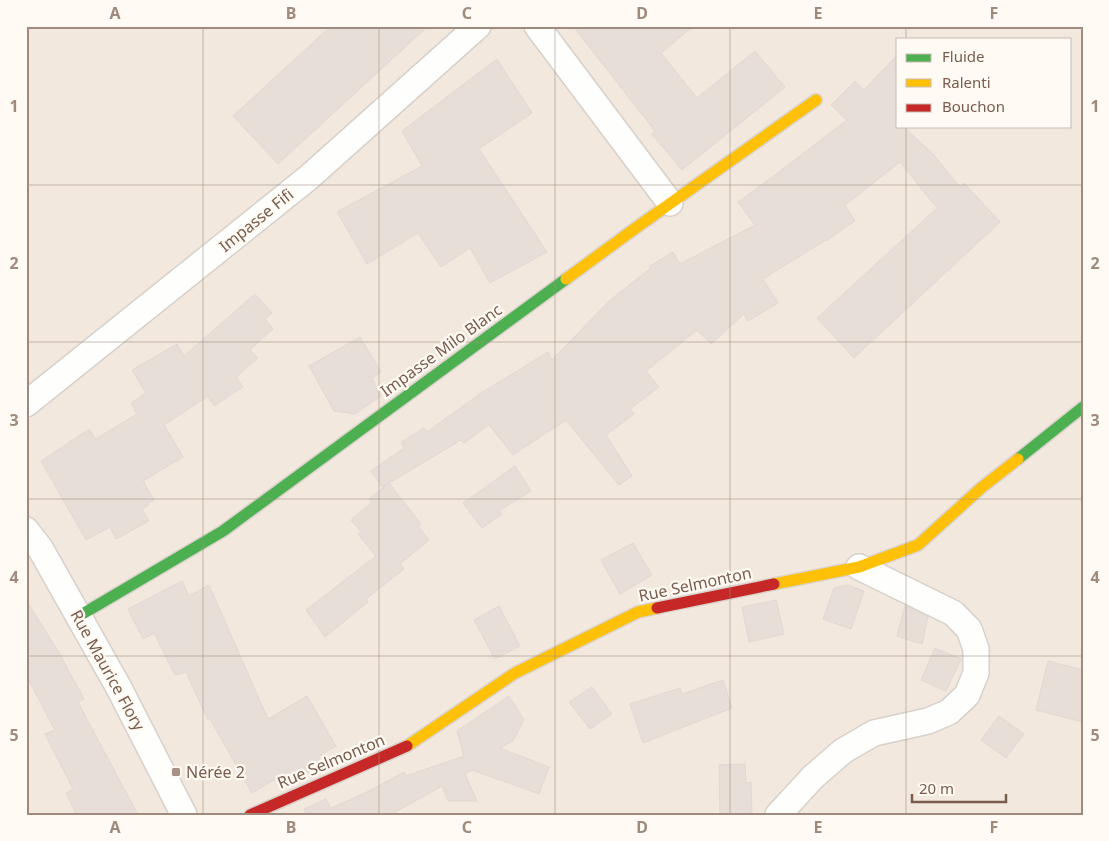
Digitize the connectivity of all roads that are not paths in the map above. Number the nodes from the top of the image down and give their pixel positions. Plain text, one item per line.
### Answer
1 (478, 26) edge
2 (537, 26) edge
3 (816, 100) dead end
4 (670, 204) junction
5 (26, 404) edge
6 (1083, 407) edge
7 (26, 530) edge
8 (859, 566) junction
9 (79, 616) junction
10 (184, 815) edge
11 (250, 815) edge
12 (778, 815) edge

1 - 5 street, Impasse Fifi
2 - 4 street
3 - 4 street, Impasse Milo Blanc
4 - 9 street, Impasse Milo Blanc
6 - 8 street, Rue Selmonton
7 - 9 street, Rue Maurice Flory
8 - 11 street, Rue Selmonton
8 - 12 street
9 - 10 street, Rue Maurice Flory

